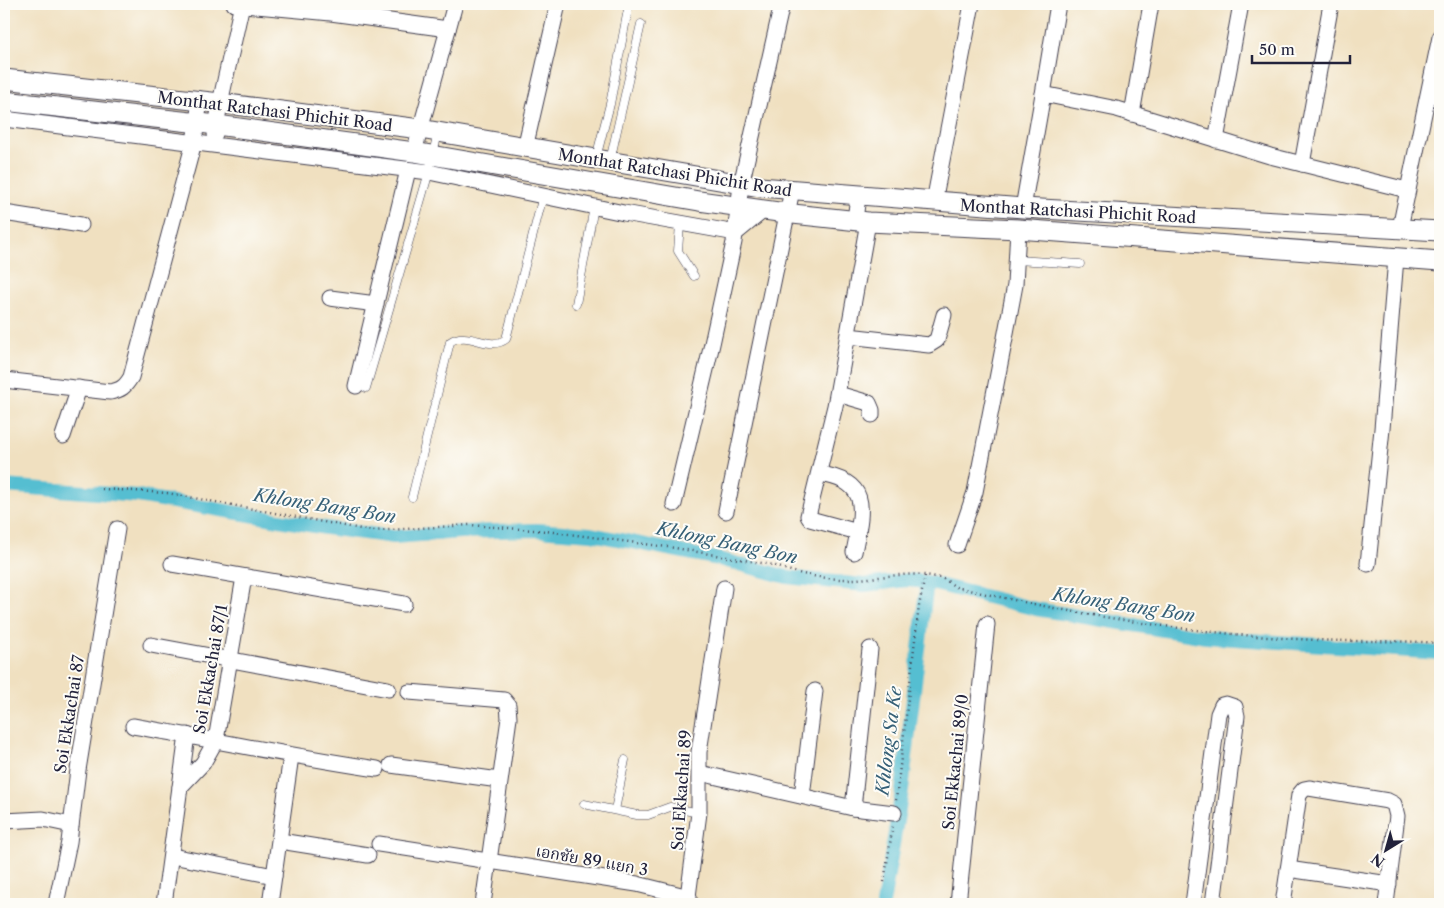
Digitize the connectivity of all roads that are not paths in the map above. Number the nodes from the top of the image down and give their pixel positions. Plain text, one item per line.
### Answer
1 (239, 4) edge
2 (454, 4) edge
3 (558, 4) edge
4 (630, 4) edge
5 (782, 4) edge
6 (972, 4) edge
7 (1058, 4) edge
8 (1151, 4) edge
9 (1240, 4) edge
10 (1331, 4) edge
11 (641, 24) dead end
12 (448, 29) junction
13 (1440, 37) edge
14 (4, 80) edge
15 (1043, 94) junction
16 (4, 101) edge
17 (200, 101) junction
18 (220, 103) junction
19 (1132, 114) junction
20 (4, 119) edge
21 (197, 123) junction
22 (217, 125) junction
23 (429, 130) junction
24 (1216, 140) junction
25 (194, 142) junction
26 (214, 145) junction
27 (525, 148) junction
28 (425, 160) junction
29 (602, 162) junction
30 (1302, 164) junction
31 (408, 170) junction
32 (741, 185) junction
33 (792, 190) junction
34 (1407, 190) junction
35 (543, 196) junction
36 (858, 196) junction
37 (934, 202) junction
38 (738, 206) junction
39 (594, 207) junction
40 (1023, 208) junction
41 (764, 210) junction
42 (4, 214) edge
43 (789, 214) junction
44 (862, 221) junction
45 (680, 224) junction
46 (81, 225) dead end
47 (1400, 228) junction
48 (1018, 229) junction
49 (1440, 231) edge
50 (736, 233) junction
51 (1396, 258) junction
52 (1017, 260) junction
53 (1440, 261) edge
54 (1080, 264) dead end
55 (694, 276) dead end
56 (330, 298) dead end
57 (376, 304) junction
58 (576, 304) dead end
59 (944, 315) dead end
60 (848, 336) junction
61 (4, 380) edge
62 (361, 387) joint
63 (80, 388) junction
64 (838, 394) junction
65 (872, 415) dead end
66 (63, 436) dead end
67 (819, 474) junction
68 (412, 497) dead end
69 (674, 504) dead end
70 (726, 511) dead end
71 (117, 529) dead end
72 (858, 532) junction
73 (957, 545) dead end
74 (854, 552) dead end
75 (172, 564) dead end
76 (1368, 564) dead end
77 (244, 577) junction
78 (724, 588) dead end
79 (404, 604) dead end
80 (987, 624) dead end
81 (151, 645) dead end
82 (870, 649) dead end
83 (231, 660) junction
84 (388, 689) dead end
85 (815, 691) dead end
86 (410, 692) dead end
87 (133, 726) dead end
88 (187, 735) junction
89 (216, 740) junction
90 (291, 756) junction
91 (625, 760) dead end
92 (700, 773) junction
93 (499, 780) junction
94 (180, 786) junction
95 (802, 796) junction
96 (584, 804) dead end
97 (853, 808) junction
98 (616, 810) junction
99 (699, 813) junction
100 (894, 813) road end
101 (4, 821) edge
102 (71, 825) junction
103 (280, 841) junction
104 (379, 844) dead end
105 (368, 855) dead end
106 (172, 856) junction
107 (489, 860) junction
108 (1288, 869) junction
109 (274, 876) junction
110 (1389, 884) junction
111 (688, 900) edge
112 (56, 904) edge
113 (164, 904) edge
114 (270, 904) edge
115 (483, 904) edge
116 (958, 904) edge
117 (1193, 904) edge
118 (1213, 904) edge
119 (1283, 904) edge
120 (1386, 904) edge

1 - 12 street
1 - 18 street
2 - 12 street
3 - 27 street
4 - 29 lane
5 - 32 street
6 - 37 street
7 - 15 street
8 - 19 street
9 - 24 street
10 - 30 street
11 - 29 lane
12 - 23 street
13 - 34 street
14 - 17 street, Monthat Ratchasi Phichit Road
15 - 19 street
15 - 40 street
16 - 21 street, Monthat Ratchasi Phichit Road
17 - 18 street, Monthat Ratchasi Phichit Road
17 - 21 street
18 - 22 street
18 - 23 street, Monthat Ratchasi Phichit Road
19 - 24 street
20 - 25 street, Monthat Ratchasi Phichit Road
21 - 22 street, Monthat Ratchasi Phichit Road
21 - 25 street
22 - 26 street
22 - 28 street, Monthat Ratchasi Phichit Road
23 - 27 street, Monthat Ratchasi Phichit Road
23 - 28 street
24 - 30 street
25 - 26 street, Monthat Ratchasi Phichit Road
25 - 63 street
26 - 31 street, Monthat Ratchasi Phichit Road
27 - 29 street, Monthat Ratchasi Phichit Road
28 - 31 street, Monthat Ratchasi Phichit Road
28 - 35 street, Monthat Ratchasi Phichit Road
28 - 38 street, Monthat Ratchasi Phichit Road
28 - 62 lane
29 - 32 street, Monthat Ratchasi Phichit Road
30 - 34 street
31 - 57 street
32 - 33 street, Monthat Ratchasi Phichit Road
32 - 38 street
33 - 36 street, Monthat Ratchasi Phichit Road
33 - 43 street
34 - 47 street
35 - 39 street, Monthat Ratchasi Phichit Road
35 - 68 lane
36 - 37 street, Monthat Ratchasi Phichit Road
36 - 44 street
37 - 40 street, Monthat Ratchasi Phichit Road
38 - 41 street, Monthat Ratchasi Phichit Road
38 - 50 street
39 - 45 street, Monthat Ratchasi Phichit Road
39 - 58 lane
40 - 47 street, Monthat Ratchasi Phichit Road
41 - 43 street, Monthat Ratchasi Phichit Road
41 - 50 street, Monthat Ratchasi Phichit Road
42 - 46 street
43 - 44 street, Monthat Ratchasi Phichit Road
43 - 70 street
44 - 48 street, Monthat Ratchasi Phichit Road
44 - 60 street
45 - 50 street, Monthat Ratchasi Phichit Road
45 - 55 lane
47 - 49 street, Monthat Ratchasi Phichit Road
48 - 51 street, Monthat Ratchasi Phichit Road
48 - 52 street
50 - 69 street
51 - 53 street, Monthat Ratchasi Phichit Road
51 - 76 street
52 - 54 lane
52 - 73 street
56 - 57 street
57 - 62 street
59 - 60 street
60 - 64 street
61 - 63 street
63 - 66 street
64 - 65 street
64 - 67 street
67 - 72 street
67 - 72 street
71 - 102 street, Soi Ekkachai 87
72 - 74 street
75 - 77 street
77 - 79 street
77 - 83 street, Soi Ekkachai 87/1
78 - 92 street, Soi Ekkachai 89
80 - 116 street, Soi Ekkachai 89/0
81 - 83 street
82 - 97 street
83 - 84 street
83 - 89 street, Soi Ekkachai 87/1
85 - 95 street
86 - 93 street
87 - 88 street
88 - 89 street
88 - 94 street
89 - 90 street
89 - 94 street, Soi Ekkachai 87/1
90 - 93 street
90 - 103 street
91 - 98 lane
92 - 95 street
92 - 99 street, Soi Ekkachai 89
93 - 107 street
94 - 106 street
95 - 97 street
96 - 98 lane
97 - 100 street
98 - 99 lane
99 - 111 street, Soi Ekkachai 89
101 - 102 street
102 - 112 street, Soi Ekkachai 87
103 - 105 street
103 - 109 street
104 - 107 street, เอกชัย 89 แยก 3
106 - 109 street
106 - 113 street
107 - 111 street, เอกชัย 89 แยก 3
107 - 115 street
108 - 110 street
108 - 110 street
108 - 119 street
109 - 114 street
110 - 120 street
117 - 118 street

